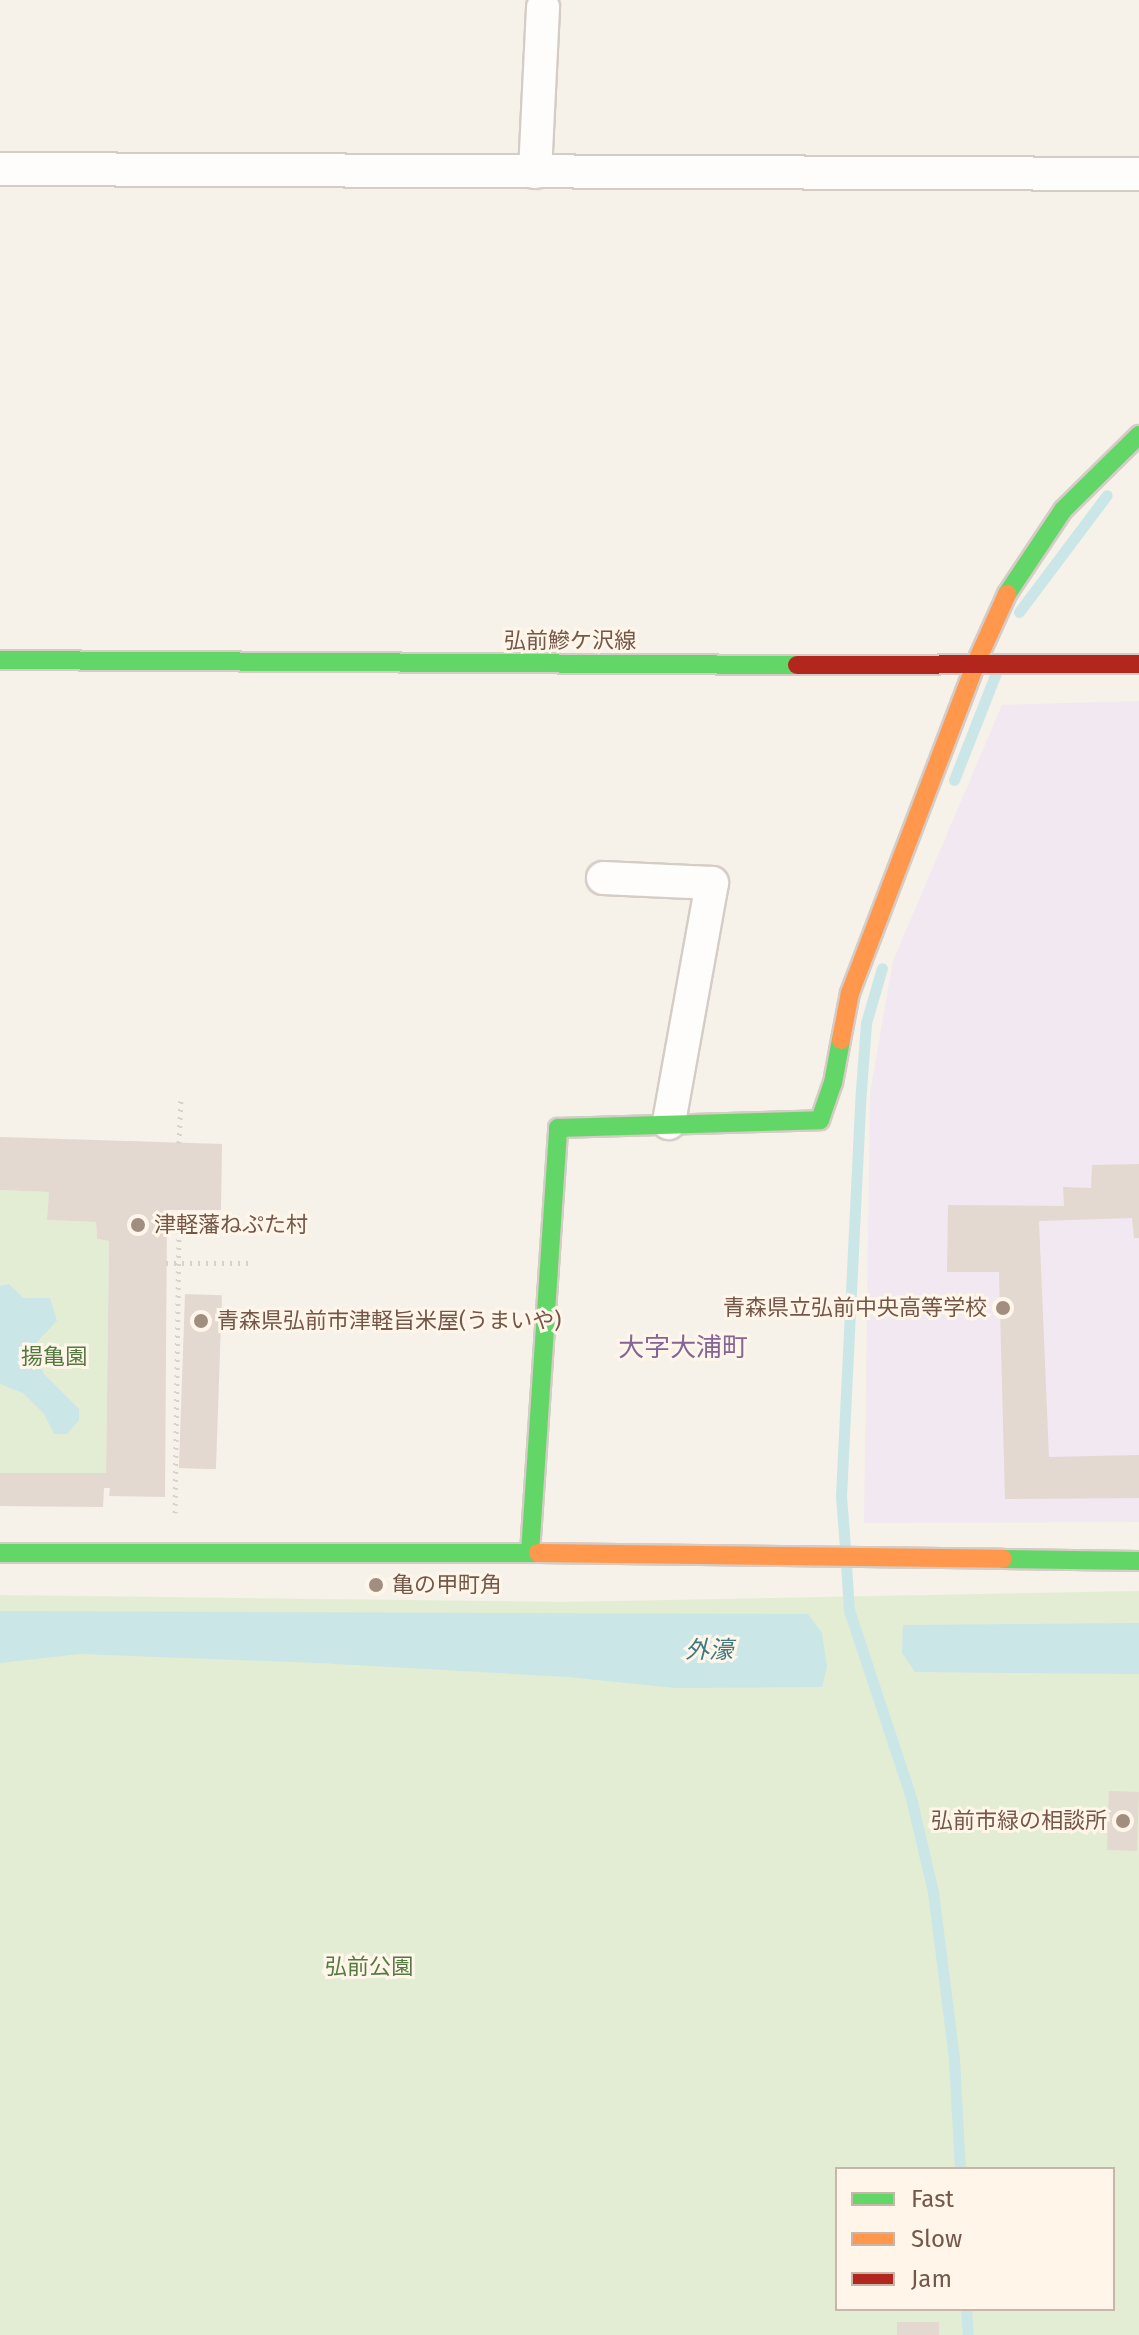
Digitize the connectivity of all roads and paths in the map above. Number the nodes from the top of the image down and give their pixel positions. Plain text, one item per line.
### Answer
1 (543, 7) dead end
2 (0, 169) edge
3 (535, 172) junction
4 (1139, 174) edge
5 (1139, 435) edge
6 (0, 660) edge
7 (1139, 664) edge
8 (981, 665) junction
9 (603, 878) dead end
10 (181, 1097) dead end
11 (669, 1123) junction
12 (179, 1143) dead end
13 (179, 1210) dead end
14 (166, 1263) dead end
15 (178, 1263) junction
16 (252, 1263) dead end
17 (175, 1522) dead end
18 (0, 1553) edge
19 (530, 1553) junction
20 (1139, 1561) edge

1 - 3 street
2 - 3 street
3 - 4 street
5 - 8 street
6 - 8 street, 弘前鰺ケ沢線
7 - 8 street, 弘前鰺ケ沢線
8 - 11 street
9 - 11 street
10 - 12 path
11 - 19 street
13 - 15 path
14 - 15 path
15 - 16 path
15 - 17 path
18 - 19 street
19 - 20 street

